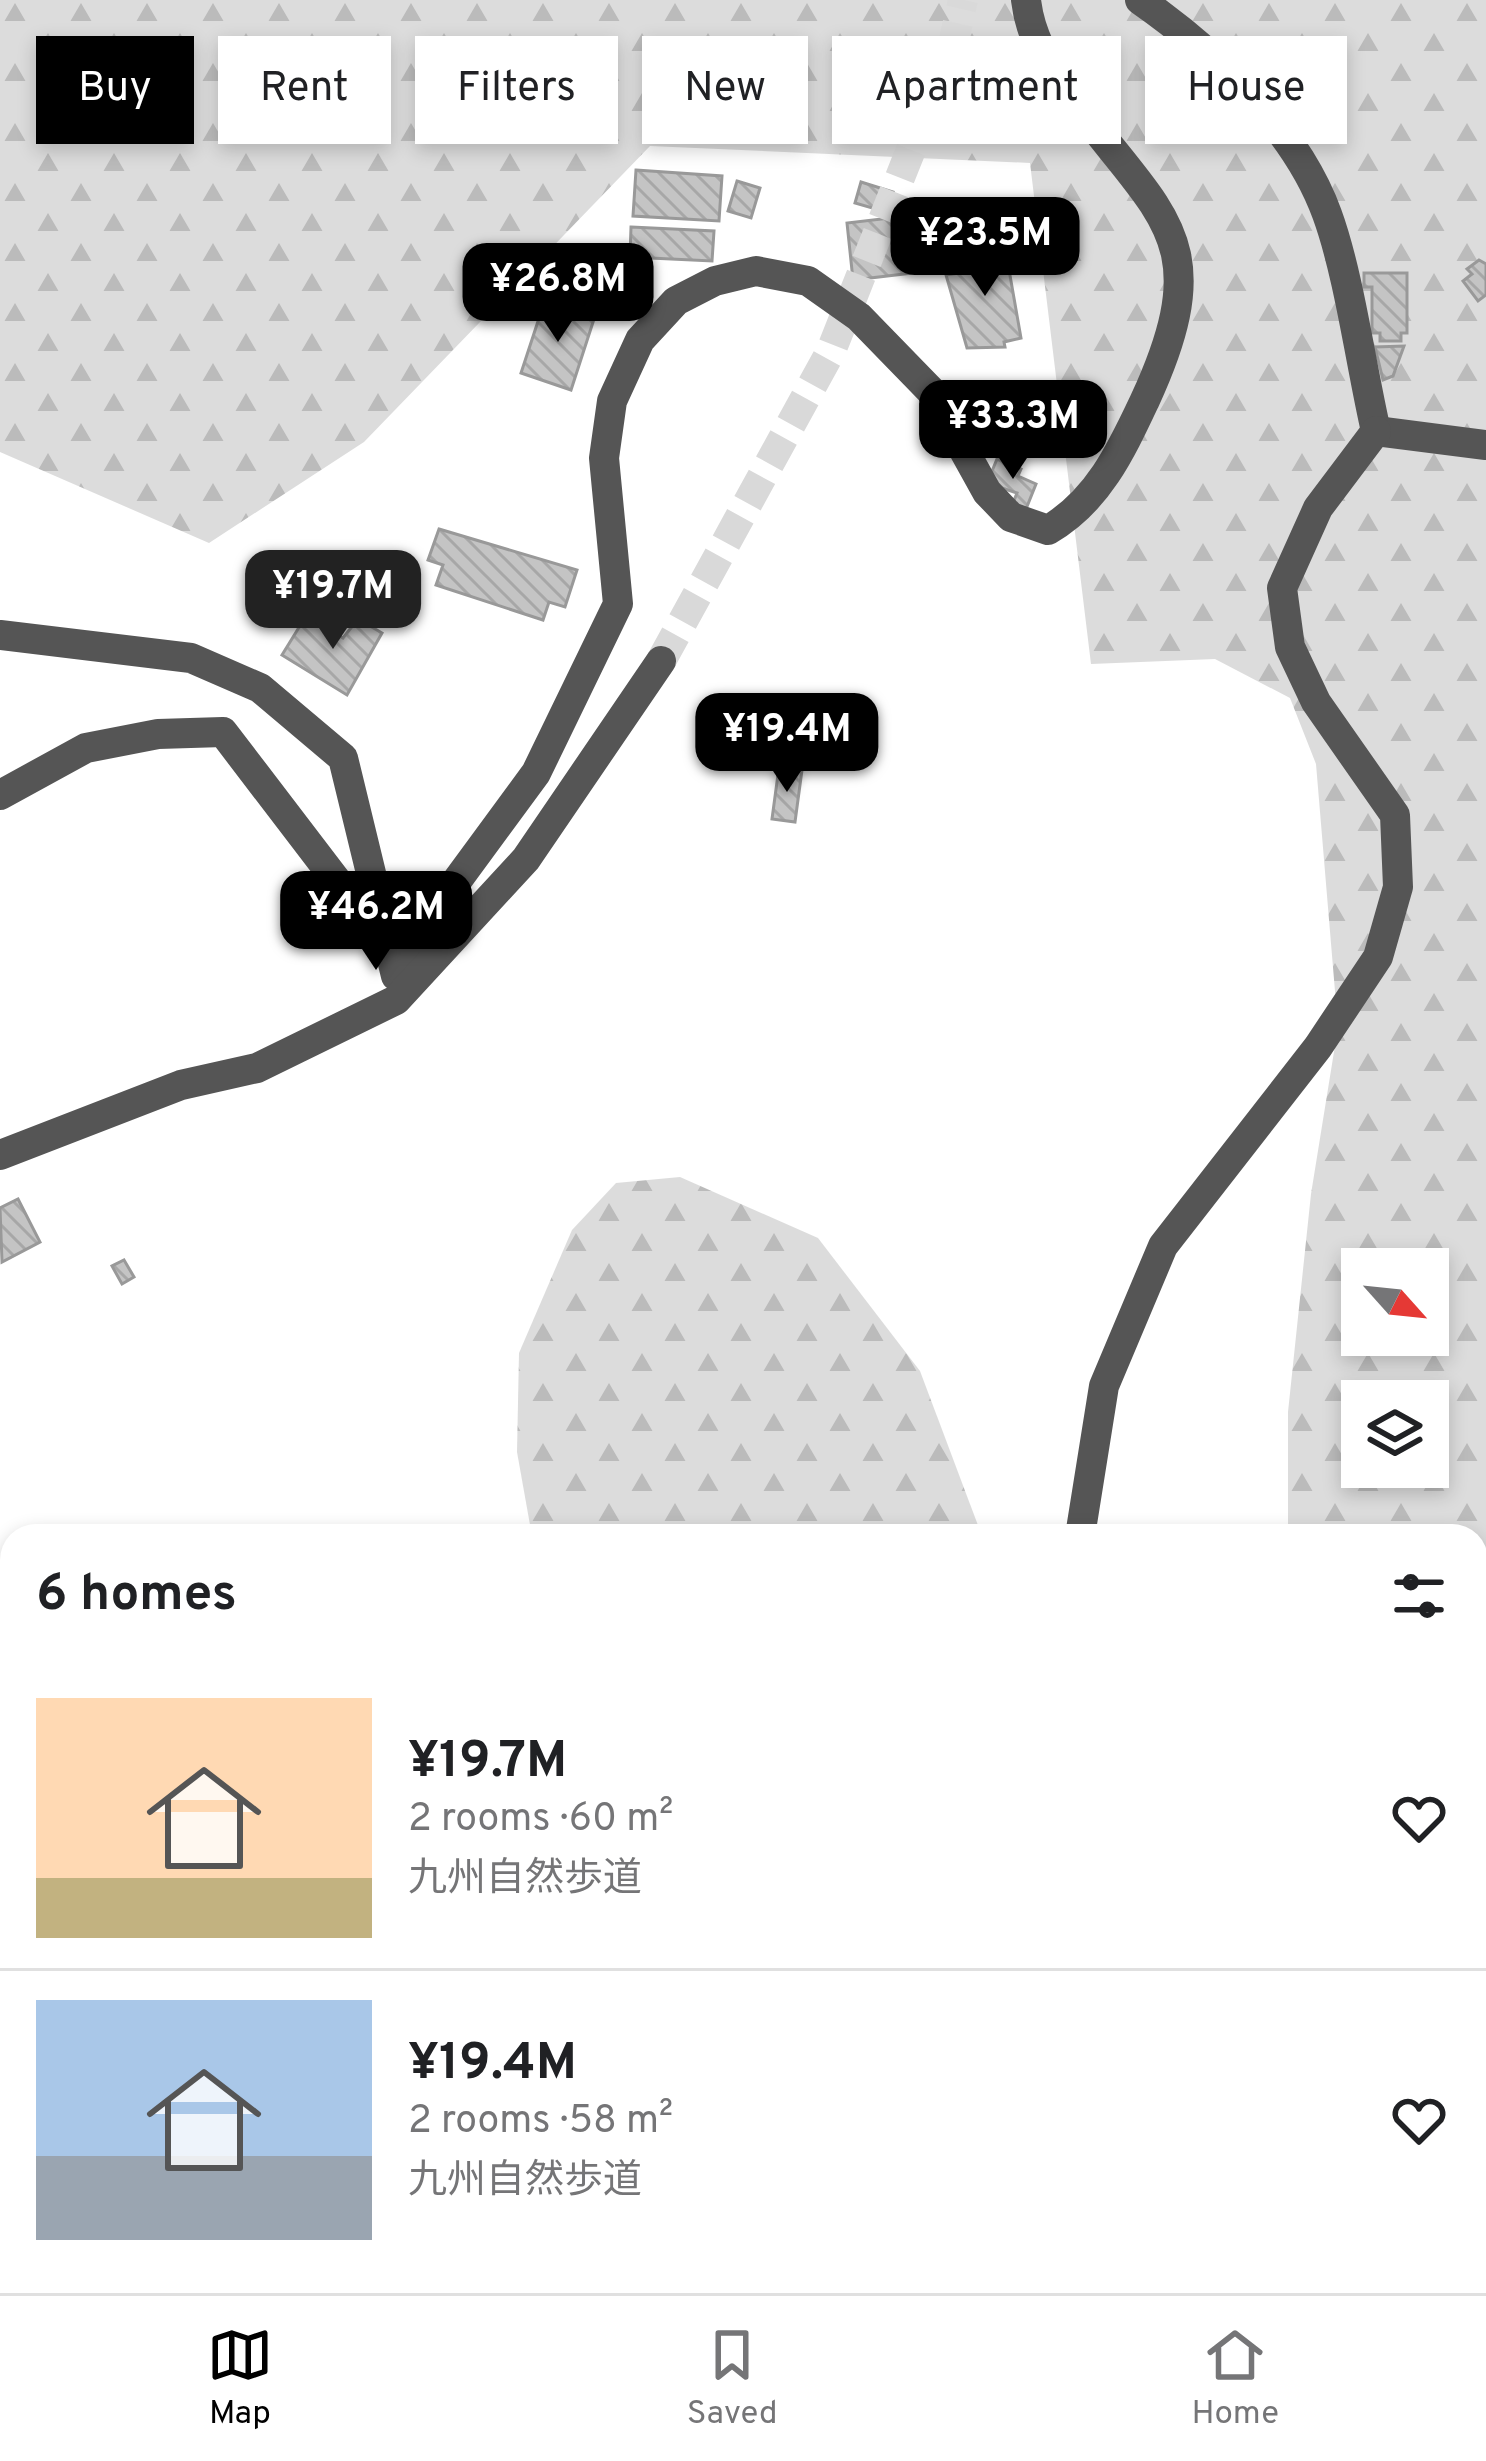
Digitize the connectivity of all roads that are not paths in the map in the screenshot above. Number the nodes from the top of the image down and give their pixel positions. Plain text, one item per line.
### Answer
1 (1026, 0) edge
2 (1140, 0) edge
3 (1376, 431) junction
4 (1486, 446) edge
5 (0, 635) edge
6 (662, 661) tunnel mouth
7 (0, 795) edge
8 (383, 920) junction
9 (395, 965) junction
10 (396, 1000) junction
11 (0, 1155) edge
12 (1083, 1524) edge

1 - 9 street
2 - 3 street
3 - 4 street
3 - 12 street
5 - 8 street
6 - 10 street
7 - 8 street
8 - 9 street
9 - 10 street
10 - 11 street

